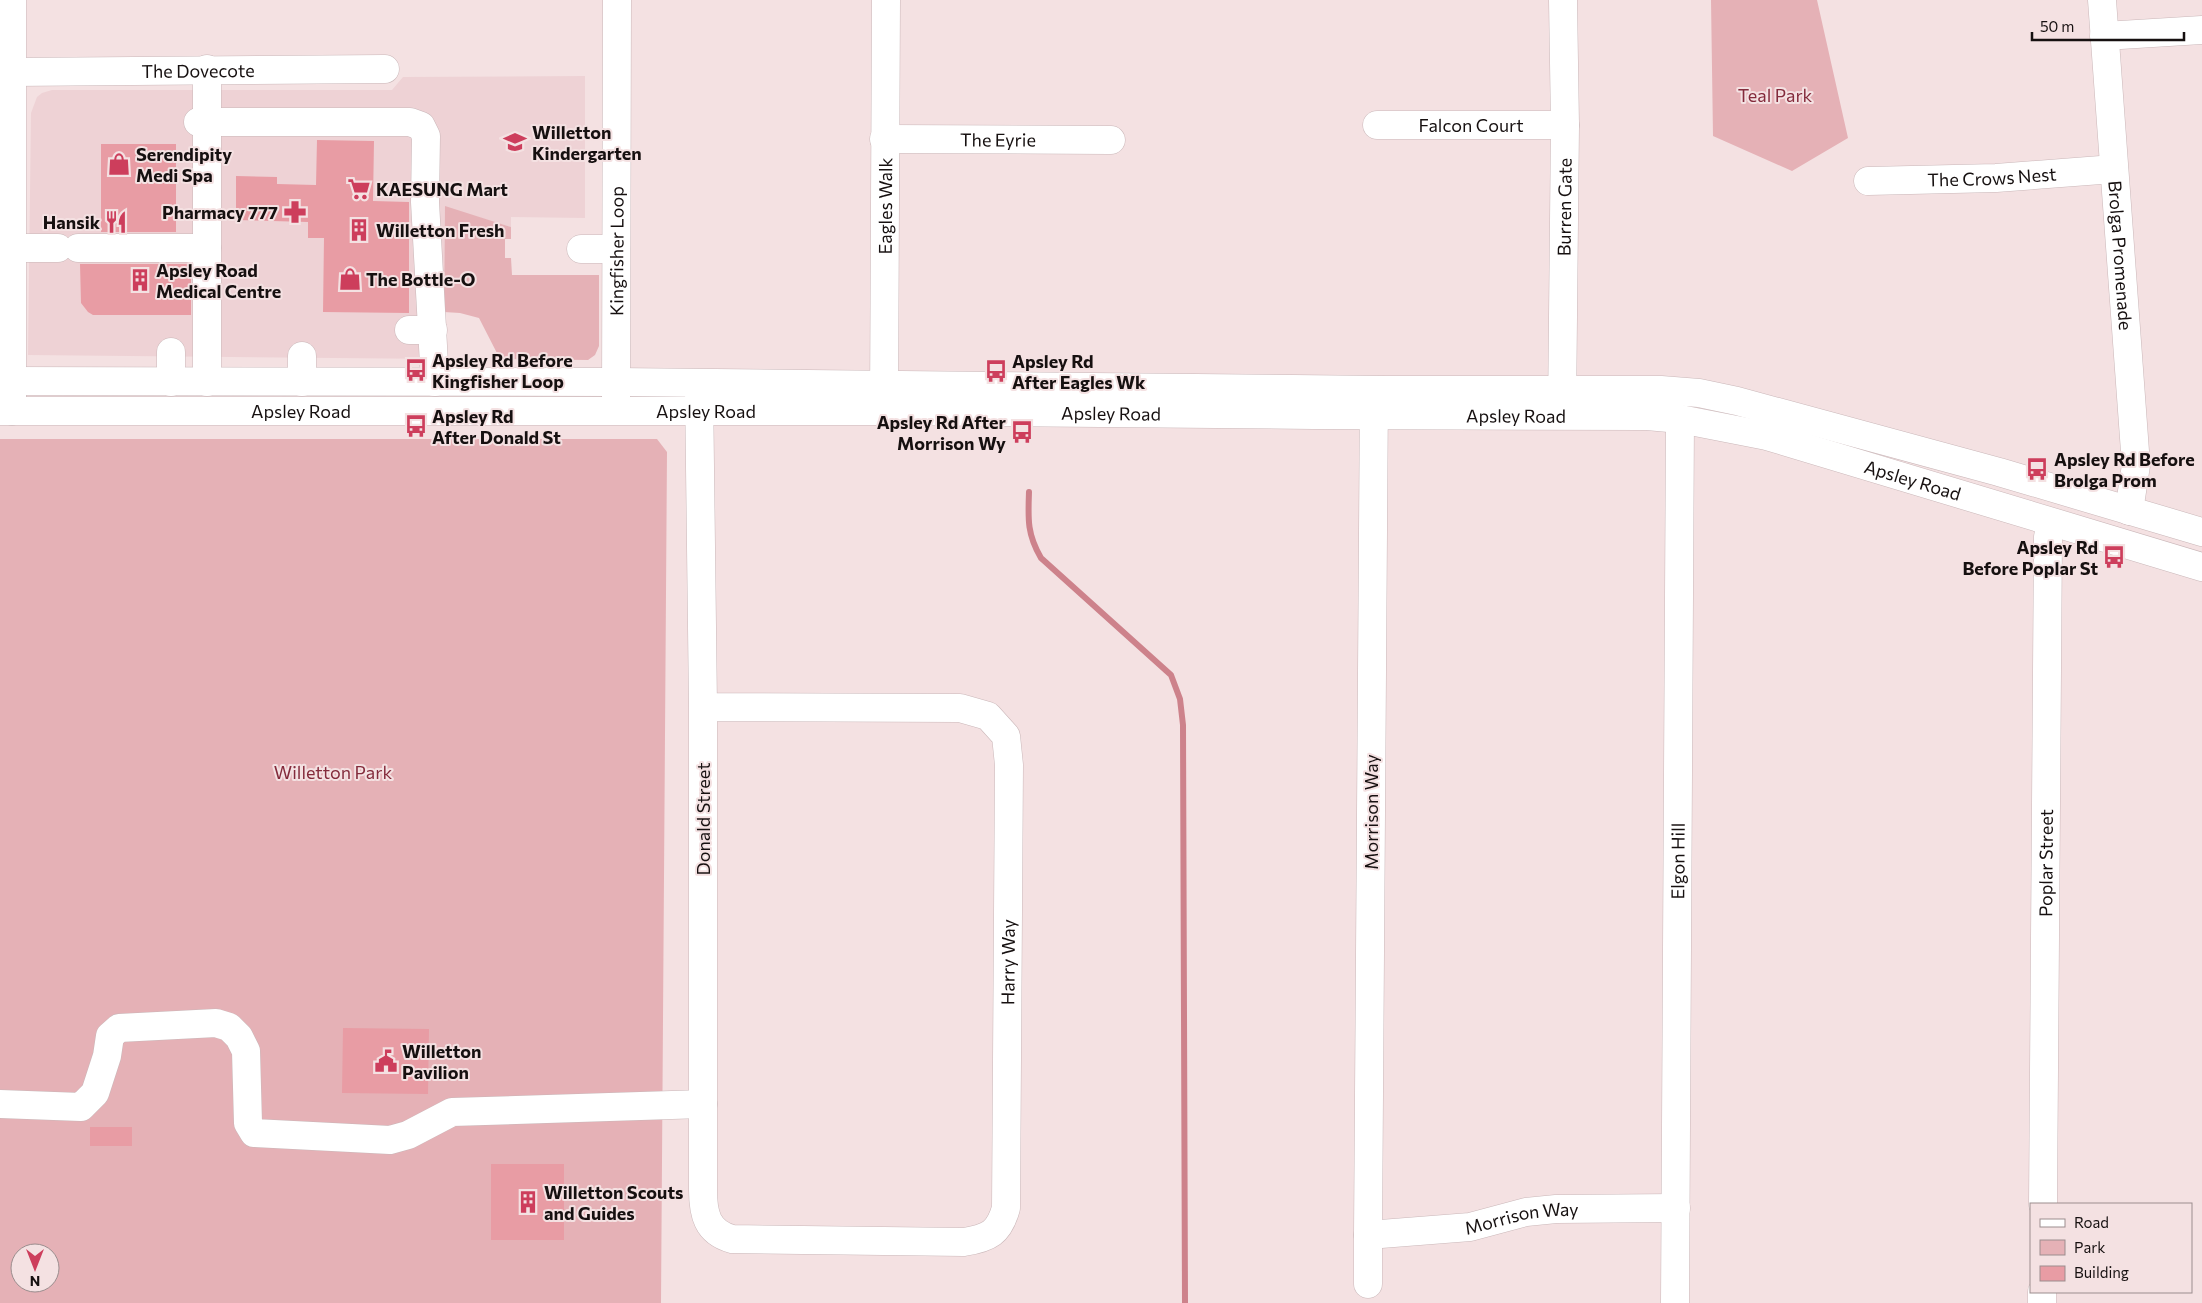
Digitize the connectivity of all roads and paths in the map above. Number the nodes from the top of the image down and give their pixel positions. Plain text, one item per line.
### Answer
1 (12, 0) edge
2 (617, 0) edge
3 (886, 0) edge
4 (1563, 0) edge
5 (2102, 0) edge
6 (2202, 30) edge
7 (6, 34) edge
8 (2104, 36) junction
9 (207, 69) junction
10 (385, 69) dead end
11 (12, 72) junction
12 (202, 122) junction
13 (1376, 125) dead end
14 (1565, 125) junction
15 (884, 140) junction
16 (1111, 140) dead end
17 (2114, 168) junction
18 (1868, 181) dead end
19 (11, 248) junction
20 (580, 249) dead end
21 (616, 249) junction
22 (209, 266) junction
23 (171, 352) dead end
24 (6, 381) edge
25 (171, 382) junction
26 (207, 382) junction
27 (436, 382) junction
28 (616, 382) junction
29 (699, 383) junction
30 (884, 398) junction
31 (1373, 402) junction
32 (1562, 402) junction
33 (6, 411) edge
34 (616, 411) junction
35 (700, 412) junction
36 (1680, 419) junction
37 (2129, 511) junction
38 (2051, 523) junction
39 (2202, 532) edge
40 (2202, 567) edge
41 (703, 708) junction
42 (0, 1104) edge
43 (703, 1104) junction
44 (2043, 1203) edge
45 (1676, 1208) junction
46 (1368, 1235) junction
47 (732, 1239) joint
48 (1368, 1284) dead end
49 (1675, 1303) edge

1 - 7 street
2 - 21 street, Kingfisher Loop
3 - 15 street, Eagles Walk
4 - 14 street, Burren Gate
5 - 8 street, Brolga Promenade
6 - 8 street
7 - 11 street
8 - 17 street, Brolga Promenade
9 - 10 street, The Dovecote
9 - 11 street, The Dovecote
9 - 12 street
11 - 19 street
12 - 22 street
12 - 27 street
13 - 14 street, Falcon Court
14 - 32 street, Burren Gate
15 - 16 street, The Eyrie
15 - 30 street, Eagles Walk
17 - 18 street, The Crows Nest
17 - 37 street, Brolga Promenade
19 - 22 street
19 - 24 street
20 - 21 street
21 - 28 street, Kingfisher Loop
22 - 26 street
23 - 25 street
24 - 25 street, Apsley Road
24 - 33 street
25 - 26 street, Apsley Road
26 - 27 street, Apsley Road
27 - 28 street, Apsley Road
28 - 29 street, Apsley Road
28 - 34 street, Kingfisher Loop
29 - 30 street, Apsley Road
29 - 35 street, Donald Street
30 - 31 street, Apsley Road
30 - 35 street, Apsley Road
31 - 32 street, Apsley Road
31 - 46 street, Morrison Way
32 - 36 street, Apsley Road
32 - 37 street, Apsley Road
33 - 34 street, Apsley Road
34 - 35 street, Apsley Road
35 - 41 street, Donald Street
36 - 38 street, Apsley Road
36 - 45 street, Elgon Hill
37 - 39 street, Apsley Road
38 - 40 street, Apsley Road
38 - 44 street, Poplar Street
41 - 43 street, Donald Street
41 - 47 street, Harry Way
42 - 43 street
43 - 47 street, Donald Street
45 - 46 street, Morrison Way
45 - 49 street, Elgon Hill
46 - 48 street, Morrison Way

